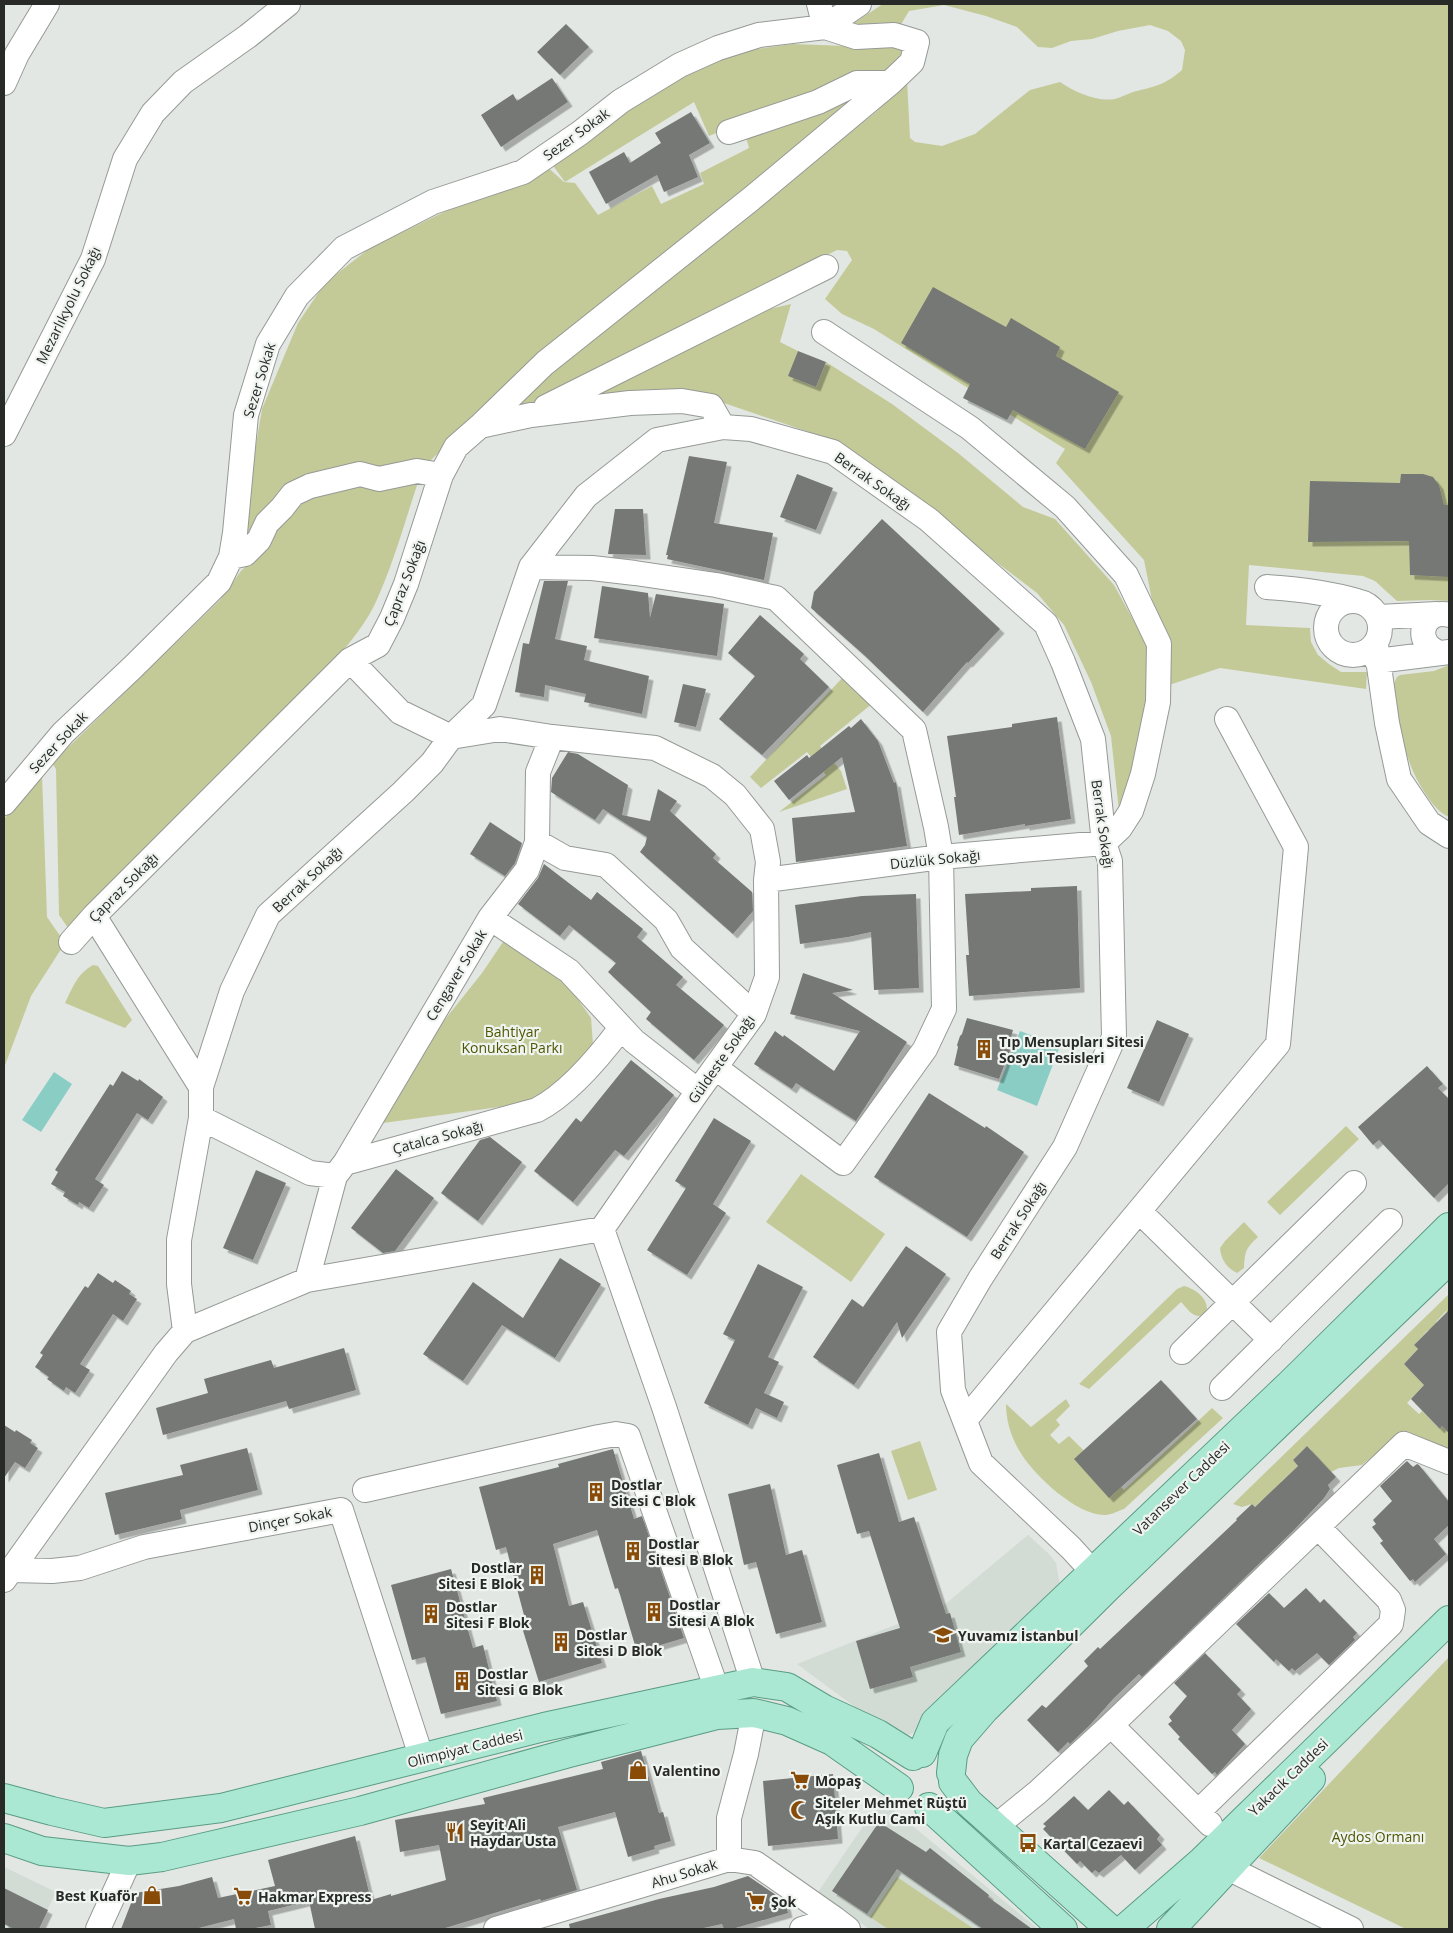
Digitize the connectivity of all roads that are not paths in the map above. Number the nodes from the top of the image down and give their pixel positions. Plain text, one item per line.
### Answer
1 (47, 4) edge
2 (288, 4) edge
3 (819, 4) edge
4 (859, 4) edge
5 (825, 27) junction
6 (4, 83) edge
7 (890, 83) junction
8 (730, 132) dead end
9 (826, 267) dead end
10 (824, 332) dead end
11 (531, 415) junction
12 (480, 426) junction
13 (723, 427) junction
14 (4, 434) edge
15 (442, 475) junction
16 (231, 557) junction
17 (531, 567) junction
18 (1267, 587) dead end
19 (1358, 601) junction
20 (1443, 614) edge
21 (1379, 617) junction
22 (1445, 652) edge
23 (1376, 653) junction
24 (350, 660) junction
25 (1226, 719) dead end
26 (451, 737) junction
27 (552, 737) junction
28 (4, 803) edge
29 (1449, 836) edge
30 (537, 842) junction
31 (1104, 843) junction
32 (941, 857) junction
33 (766, 880) junction
34 (94, 916) junction
35 (490, 918) junction
36 (71, 942) dead end
37 (754, 1014) junction
38 (621, 1028) junction
39 (716, 1068) junction
40 (201, 1087) junction
41 (698, 1091) junction
42 (201, 1118) junction
43 (340, 1169) junction
44 (1354, 1183) dead end
45 (1139, 1211) junction
46 (1390, 1221) dead end
47 (1449, 1227) edge
48 (602, 1229) junction
49 (1449, 1260) edge
50 (307, 1280) junction
51 (1232, 1302) junction
52 (185, 1331) junction
53 (1271, 1340) junction
54 (1182, 1352) dead end
55 (1222, 1388) dead end
56 (965, 1420) junction
57 (1449, 1462) edge
58 (365, 1490) dead end
59 (1318, 1527) junction
60 (8, 1575) edge
61 (1100, 1579) junction
62 (1449, 1621) edge
63 (753, 1682) junction
64 (717, 1690) junction
65 (754, 1713) junction
66 (1111, 1725) junction
67 (917, 1754) junction
68 (422, 1759) junction
69 (952, 1778) junction
70 (899, 1788) junction
71 (4, 1798) edge
72 (928, 1808) junction
73 (995, 1827) junction
74 (4, 1838) edge
75 (729, 1859) junction
76 (129, 1861) junction
77 (1202, 1861) junction
78 (1228, 1868) junction
79 (842, 1924) edge
80 (98, 1929) edge
81 (496, 1929) edge
82 (802, 1929) edge
83 (1064, 1929) edge
84 (1110, 1929) edge
85 (1124, 1929) edge
86 (1171, 1929) edge
87 (1351, 1929) edge

1 - 6 street
2 - 14 street, Mezarlıkyolu Sokağı
3 - 5 street
4 - 5 street
5 - 7 street
5 - 16 street, Sezer Sokak
7 - 8 street
7 - 12 street
9 - 11 street
10 - 31 street
11 - 12 street, Çapraz Sokağı
11 - 13 street, Çapraz Sokağı
12 - 15 street, Çapraz Sokağı
13 - 17 street, Berrak Sokağı
13 - 31 street, Berrak Sokağı
15 - 16 street
15 - 24 street, Çapraz Sokağı
16 - 28 street, Sezer Sokak
17 - 26 street, Berrak Sokağı
17 - 32 street
18 - 19 street
19 - 21 street
19 - 23 street
20 - 21 street
20 - 22 street
21 - 23 street
22 - 23 street
23 - 29 street
24 - 26 street
24 - 34 street, Çapraz Sokağı
25 - 45 street
26 - 27 street, Güldeste Sokağı
26 - 40 street, Berrak Sokağı
27 - 30 street
27 - 33 street, Güldeste Sokağı
30 - 35 street
30 - 37 street
31 - 32 street, Düzlük Sokağı
31 - 56 street, Berrak Sokağı
32 - 33 street, Düzlük Sokağı
32 - 39 street
33 - 37 street, Güldeste Sokağı
34 - 36 street, Çapraz Sokağı
34 - 40 street
35 - 38 street, Cengaver Sokak
35 - 43 street, Cengaver Sokak
37 - 39 street, Güldeste Sokağı
38 - 41 street, Cengaver Sokak
38 - 43 street, Çatalca Sokağı
39 - 41 street, Güldeste Sokağı
40 - 42 street, Berrak Sokağı
41 - 48 street, Güldeste Sokağı
42 - 43 street
42 - 52 street, Berrak Sokağı
43 - 50 street
44 - 51 street
45 - 51 street
45 - 56 street
46 - 53 street
47 - 61 main road, Vatansever Caddesi
48 - 50 street
48 - 63 street
49 - 61 main road, Vatansever Caddesi
50 - 52 street
51 - 53 street
51 - 54 street
52 - 60 street
53 - 55 street
56 - 61 street, Berrak Sokağı
57 - 59 street
58 - 64 street
59 - 66 street
59 - 66 street
60 - 68 street, Dinçer Sokak
61 - 67 main road, Vatansever Caddesi
61 - 69 main road, Vatansever Caddesi
62 - 77 main road, Yakacık Caddesi
62 - 78 main road, Yakacık Caddesi
63 - 64 main road, Olimpiyat Caddesi
63 - 65 main road
63 - 67 main road, Olimpiyat Caddesi
64 - 68 main road, Olimpiyat Caddesi
65 - 70 main road
65 - 75 street, Ahu Sokak
65 - 76 main road
66 - 73 street
67 - 69 main road
67 - 70 main road
68 - 71 main road, Olimpiyat Caddesi
69 - 72 main road
69 - 73 main road
70 - 72 main road
72 - 83 main road
73 - 84 main road
74 - 76 main road
75 - 79 street
75 - 81 street, Ahu Sokak
76 - 80 street
77 - 78 street
77 - 85 main road, Yakacık Caddesi
78 - 86 main road, Yakacık Caddesi
78 - 87 street
79 - 82 street

